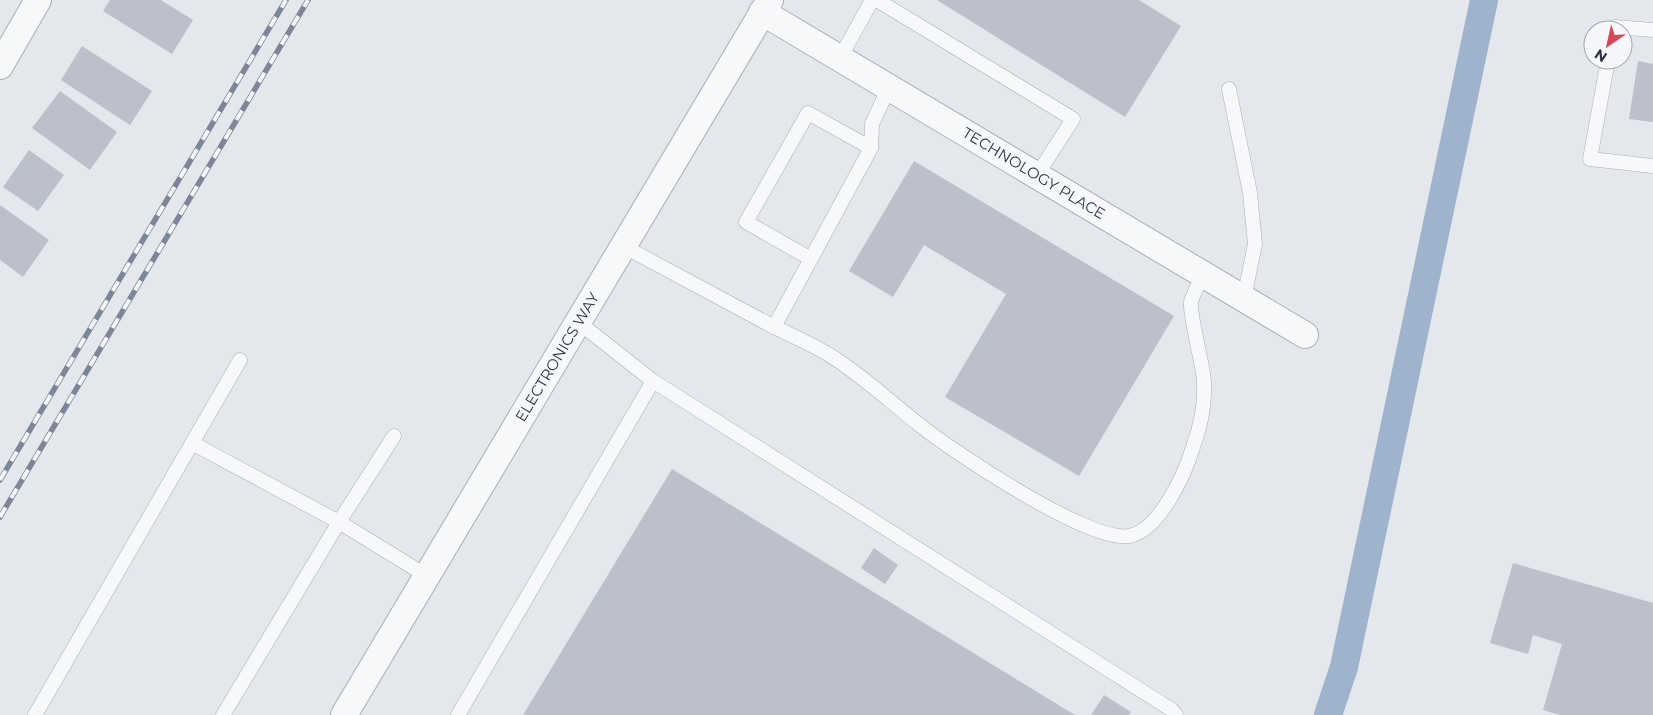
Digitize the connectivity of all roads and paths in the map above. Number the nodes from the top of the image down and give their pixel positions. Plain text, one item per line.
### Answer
1 (38, 0) edge
2 (872, 0) edge
3 (876, 0) edge
4 (766, 6) edge
5 (1633, 28) edge
6 (1653, 30) edge
7 (840, 58) junction
8 (0, 66) edge
9 (1606, 70) edge
10 (889, 87) junction
11 (1229, 89) dead end
12 (871, 148) junction
13 (1653, 166) edge
14 (1037, 175) junction
15 (623, 246) junction
16 (811, 259) junction
17 (1204, 274) junction
18 (1244, 298) junction
19 (578, 322) junction
20 (774, 327) junction
21 (1306, 335) dead end
22 (240, 360) dead end
23 (653, 381) junction
24 (394, 436) dead end
25 (192, 443) junction
26 (340, 522) junction
27 (427, 576) junction
28 (35, 715) edge
29 (223, 715) edge
30 (344, 715) edge
31 (458, 715) edge
32 (1176, 715) edge

1 - 8 street
2 - 7 lane
3 - 14 lane
4 - 7 street, TECHNOLOGY PLACE
4 - 15 street, ELECTRONICS WAY
5 - 6 lane
7 - 10 street, TECHNOLOGY PLACE
9 - 13 lane
10 - 12 lane
10 - 14 street, TECHNOLOGY PLACE
11 - 18 lane
12 - 16 lane
12 - 16 lane
14 - 17 street, TECHNOLOGY PLACE
15 - 19 street, ELECTRONICS WAY
15 - 20 lane
16 - 20 lane
17 - 18 street, TECHNOLOGY PLACE
17 - 20 lane
18 - 21 street, TECHNOLOGY PLACE
19 - 23 lane
19 - 27 street, ELECTRONICS WAY
22 - 25 lane
23 - 31 lane
23 - 32 lane
24 - 26 lane
25 - 26 lane
25 - 28 lane
26 - 27 lane
26 - 29 lane
27 - 30 street, ELECTRONICS WAY

